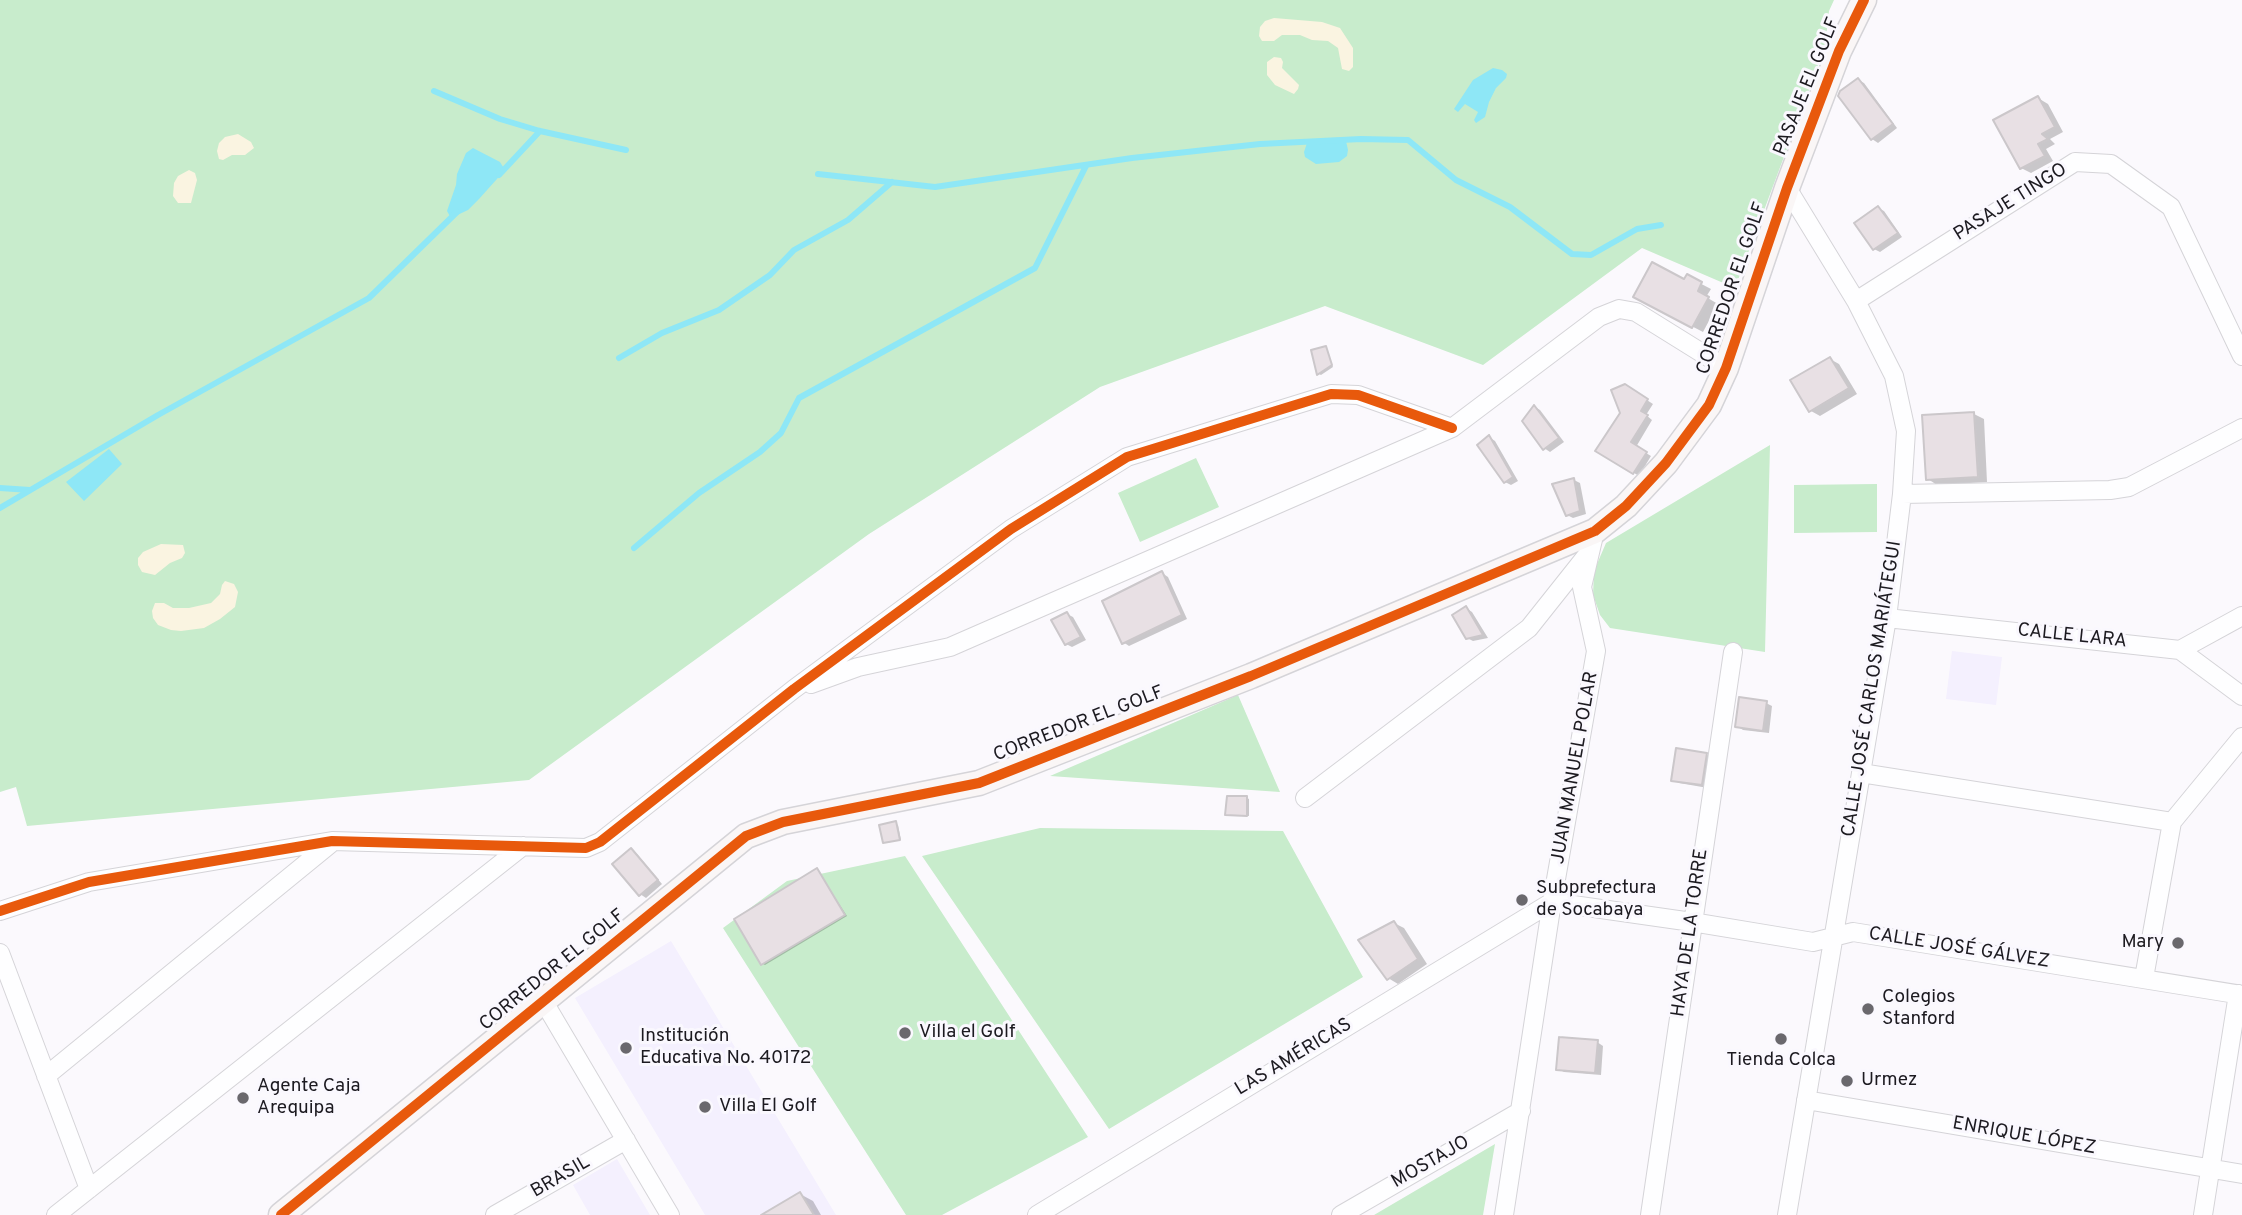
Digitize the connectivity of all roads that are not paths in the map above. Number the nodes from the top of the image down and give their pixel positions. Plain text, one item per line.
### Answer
1 (1864, 0) edge
2 (1787, 188) junction
3 (1856, 301) junction
4 (2242, 356) edge
5 (1726, 368) junction
6 (1452, 428) junction
7 (2242, 428) edge
8 (1902, 494) junction
9 (1593, 541) junction
10 (2242, 616) edge
11 (1887, 618) junction
12 (2180, 650) junction
13 (1733, 652) dead end
14 (794, 689) junction
15 (2242, 695) edge
16 (2242, 737) edge
17 (1861, 773) junction
18 (1305, 798) dead end
19 (2172, 822) junction
20 (332, 841) junction
21 (523, 846) junction
22 (1552, 902) junction
23 (0, 911) edge
24 (1692, 922) junction
25 (1832, 937) junction
26 (0, 953) edge
27 (2144, 978) junction
28 (2240, 994) edge
29 (544, 1002) junction
30 (47, 1076) junction
31 (1806, 1100) junction
32 (1521, 1111) junction
33 (626, 1140) junction
34 (2210, 1168) junction
35 (2242, 1174) edge
36 (89, 1189) junction
37 (1039, 1214) edge
38 (57, 1215) edge
39 (281, 1215) edge
40 (495, 1215) edge
41 (670, 1215) edge
42 (1341, 1215) edge
43 (1504, 1215) edge
44 (1650, 1215) edge
45 (1787, 1215) edge
46 (2203, 1215) edge

1 - 2 street, PASAJE EL GOLF
2 - 3 street, CALLE JOSÉ CARLOS MARIÁTEGUI
2 - 5 street, CORREDOR EL GOLF
3 - 4 street, PASAJE TINGO
3 - 8 street, CALLE JOSÉ CARLOS MARIÁTEGUI
5 - 6 street
5 - 9 street, CORREDOR EL GOLF
6 - 14 street
6 - 14 street
7 - 8 street
8 - 11 street, CALLE JOSÉ CARLOS MARIÁTEGUI
9 - 18 street
9 - 22 street, JUAN MANUEL POLAR
9 - 29 street, CORREDOR EL GOLF
10 - 12 street
11 - 12 street, CALLE LARA
11 - 17 street, CALLE JOSÉ CARLOS MARIÁTEGUI
12 - 15 street, CALLE LARA
13 - 24 street, HAYA DE LA TORRE
14 - 21 street
16 - 19 street
17 - 19 street
17 - 25 street, CALLE JOSÉ CARLOS MARIÁTEGUI
19 - 27 street
20 - 21 street
20 - 23 street
20 - 30 street
21 - 36 street
22 - 24 street, CALLE JOSÉ GÁLVEZ
22 - 32 street, JUAN MANUEL POLAR
22 - 37 street, LAS AMÉRICAS
24 - 25 street, CALLE JOSÉ GÁLVEZ
24 - 44 street, HAYA DE LA TORRE
25 - 27 street, CALLE JOSÉ GÁLVEZ
25 - 31 street, CALLE JOSÉ CARLOS MARIÁTEGUI
26 - 30 street
27 - 28 street, CALLE JOSÉ GÁLVEZ
28 - 34 street
29 - 33 street
29 - 39 street, CORREDOR EL GOLF
30 - 36 street
31 - 34 street, ENRIQUE LÓPEZ
31 - 45 street, CALLE JOSÉ CARLOS MARIÁTEGUI
32 - 42 street, MOSTAJO
32 - 43 street, JUAN MANUEL POLAR
33 - 40 street, BRASIL
33 - 41 street
34 - 35 street, ENRIQUE LÓPEZ
34 - 46 street
36 - 38 street

